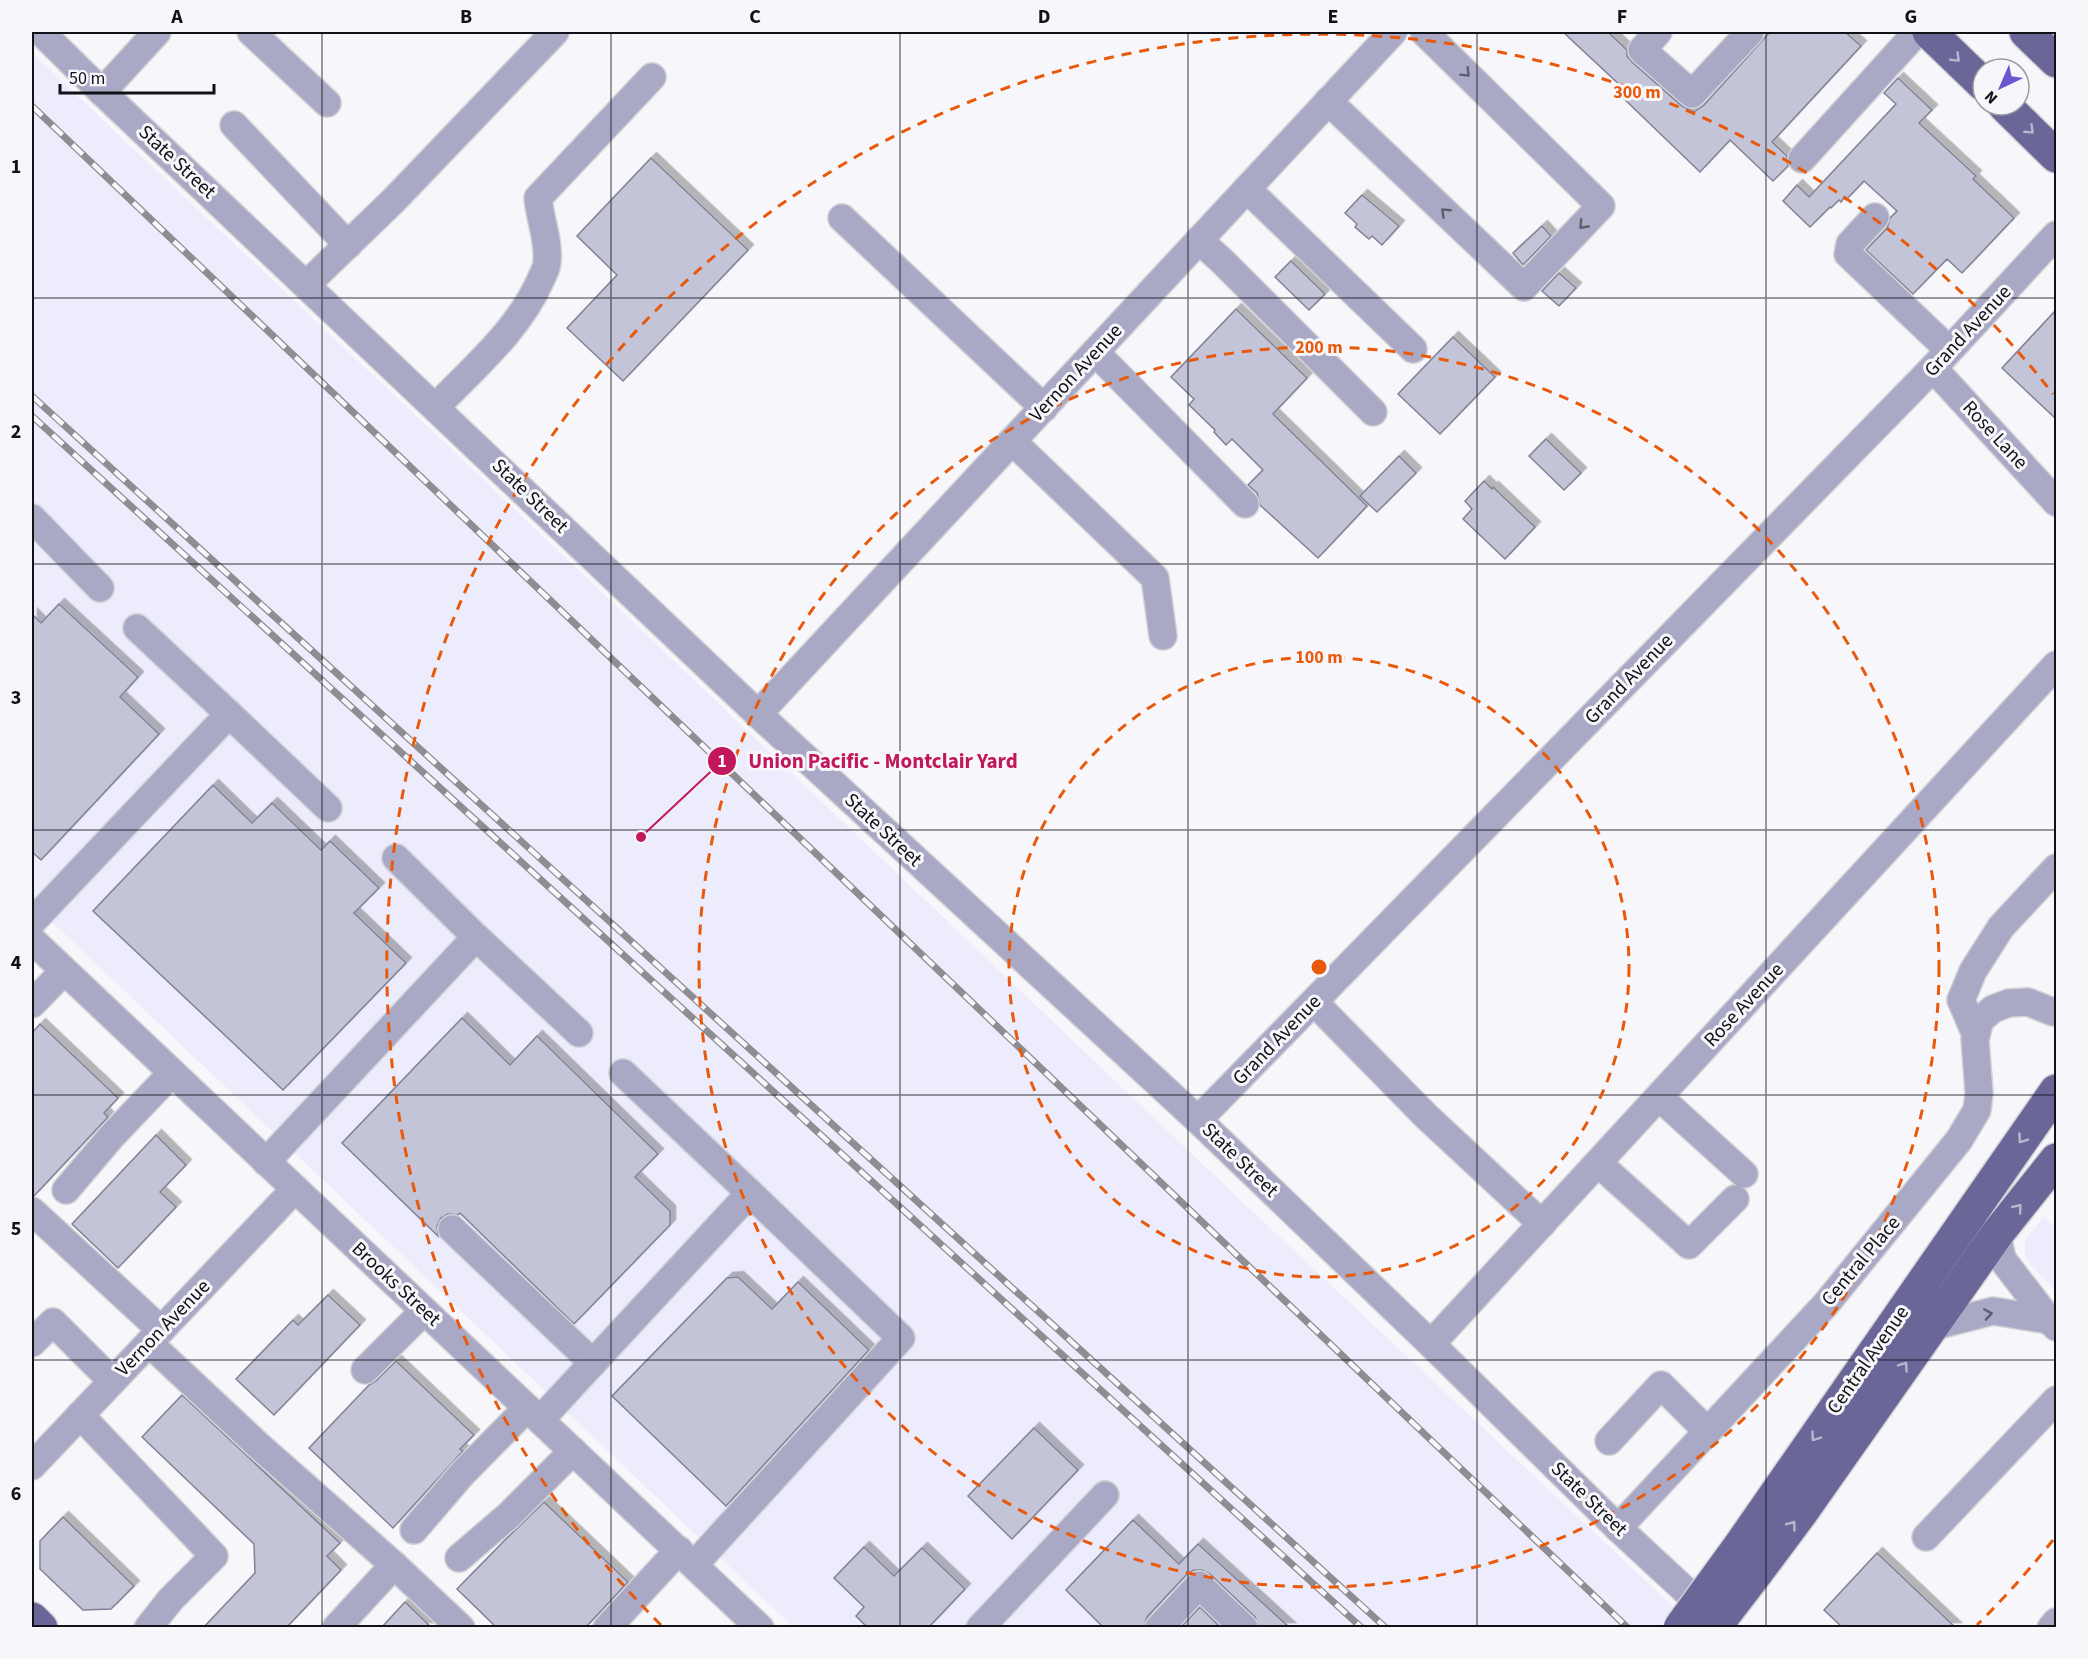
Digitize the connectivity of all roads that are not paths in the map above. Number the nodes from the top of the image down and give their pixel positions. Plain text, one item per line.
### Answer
1 (41, 32) edge
2 (157, 32) edge
3 (251, 32) edge
4 (555, 32) edge
5 (1424, 32) edge
6 (1658, 32) edge
7 (1750, 32) edge
8 (1917, 32) edge
9 (1929, 32) edge
10 (2026, 32) edge
11 (1384, 35) edge
12 (2056, 61) edge
13 (1971, 72) edge
14 (652, 77) dead end
15 (102, 92) junction
16 (1328, 101) junction
17 (327, 103) dead end
18 (2016, 117) edge
19 (234, 125) dead end
20 (2056, 156) edge
21 (1802, 159) dead end
22 (1247, 189) junction
23 (1875, 217) dead end
24 (842, 218) dead end
25 (2056, 235) edge
26 (1199, 240) junction
27 (348, 245) junction
28 (306, 285) junction
29 (1413, 349) dead end
30 (1095, 352) junction
31 (1941, 359) junction
32 (436, 407) junction
33 (1044, 408) junction
34 (1373, 412) dead end
35 (1012, 441) junction
36 (2056, 502) edge
37 (1245, 504) dead end
38 (32, 518) edge
39 (100, 588) dead end
40 (137, 628) dead end
41 (1163, 636) dead end
42 (2056, 666) edge
43 (229, 714) junction
44 (758, 714) junction
45 (328, 808) dead end
46 (396, 858) dead end
47 (2056, 868) edge
48 (32, 922) edge
49 (476, 937) junction
50 (32, 940) edge
51 (64, 971) junction
52 (1314, 1002) junction
53 (32, 1004) edge
54 (2055, 1016) edge
55 (579, 1033) dead end
56 (1976, 1035) junction
57 (172, 1073) junction
58 (623, 1074) dead end
59 (2056, 1091) edge
60 (1659, 1097) junction
61 (1198, 1120) junction
62 (2056, 1160) edge
63 (266, 1162) junction
64 (1598, 1163) junction
65 (295, 1189) junction
66 (66, 1190) dead end
67 (750, 1193) junction
68 (32, 1211) edge
69 (1542, 1224) junction
70 (452, 1229) dead end
71 (1997, 1234) junction
72 (424, 1311) junction
73 (2053, 1324) edge
74 (1931, 1327) junction
75 (155, 1337) junction
76 (32, 1343) edge
77 (1431, 1344) junction
78 (593, 1363) junction
79 (365, 1370) dead end
80 (112, 1381) junction
81 (2056, 1400) edge
82 (534, 1414) junction
83 (80, 1415) junction
84 (1707, 1431) junction
85 (1609, 1441) dead end
86 (573, 1451) junction
87 (32, 1466) edge
88 (1105, 1495) dead end
89 (1618, 1528) junction
90 (414, 1530) dead end
91 (1926, 1537) dead end
92 (459, 1558) dead end
93 (686, 1558) junction
94 (1748, 1560) junction
95 (394, 1565) junction
96 (32, 1619) edge
97 (2056, 1622) edge
98 (41, 1628) edge
99 (148, 1628) edge
100 (336, 1628) edge
101 (461, 1628) edge
102 (607, 1628) edge
103 (760, 1628) edge
104 (980, 1628) edge
105 (1159, 1628) edge
106 (1244, 1628) edge
107 (1680, 1628) edge
108 (1714, 1628) edge
109 (1726, 1628) edge
110 (2051, 1628) edge

1 - 15 street, State Street
2 - 15 street
3 - 17 street
4 - 27 street
5 -> 16 street
6 - 7 street
8 - 21 street
9 -> 13 main road
10 - 12 main road
11 - 16 street, Vernon Avenue
14 - 32 street
15 - 28 street, State Street
16 - 22 street, Vernon Avenue
18 -> 20 main road
19 - 27 street
22 - 26 street, Vernon Avenue
22 - 29 street
23 - 31 street, Rose Lane
24 - 33 street
25 - 31 street, Grand Avenue
26 - 30 street, Vernon Avenue
26 - 34 street
27 - 28 street
28 - 32 street, State Street
30 - 33 street, Vernon Avenue
30 - 37 street
31 - 36 street, Rose Lane
31 - 52 street, Grand Avenue
32 - 44 street, State Street
33 - 35 street, Vernon Avenue
35 - 41 street
35 - 44 street, Vernon Avenue
38 - 39 street
40 - 43 street
42 - 60 street, Rose Avenue
43 - 45 street
43 - 48 street
44 - 61 street, State Street
46 - 49 street
47 - 56 street
49 - 55 street
49 - 63 street
50 - 51 street, Brooks Street
51 - 53 street
51 - 57 street, Brooks Street
52 - 61 street, Grand Avenue
52 - 69 street
54 - 56 street
56 - 84 street, Central Place
57 - 63 street, Brooks Street
57 - 66 street
58 - 67 street
59 -> 94 main road, Central Avenue
60 - 64 street, Rose Avenue
60 - 64 street
61 - 77 street, State Street
71 -> 62 main road, Central Avenue
63 - 65 street, Brooks Street
64 - 69 street, Rose Avenue
65 - 72 street, Brooks Street
65 - 75 street, Vernon Avenue
67 - 78 street
67 - 93 street
68 - 75 street
69 - 77 street, Rose Avenue
70 - 78 street
71 - 73 street
71 - 74 main road, Central Avenue
72 - 79 street
72 - 82 street, Brooks Street
74 -> 73 street
94 -> 74 main road, Central Avenue
75 - 80 street, Vernon Avenue
75 - 95 street
76 - 80 street
77 - 89 street, State Street
78 - 82 street
80 - 83 street, Vernon Avenue
81 - 91 street
82 - 86 street, Brooks Street
82 - 90 street
83 - 87 street, Vernon Avenue
83 - 99 street
84 - 85 street
84 - 89 street, Central Place
86 - 92 street
86 - 93 street, Brooks Street
88 - 104 street
89 - 109 street, State Street
93 - 102 street
93 - 103 street, Brooks Street
94 - 107 main road, Central Avenue, bridge
94 - 108 main road, Central Avenue, bridge
95 - 100 street
95 - 101 street
96 - 98 main road
97 - 110 street
105 - 106 street

